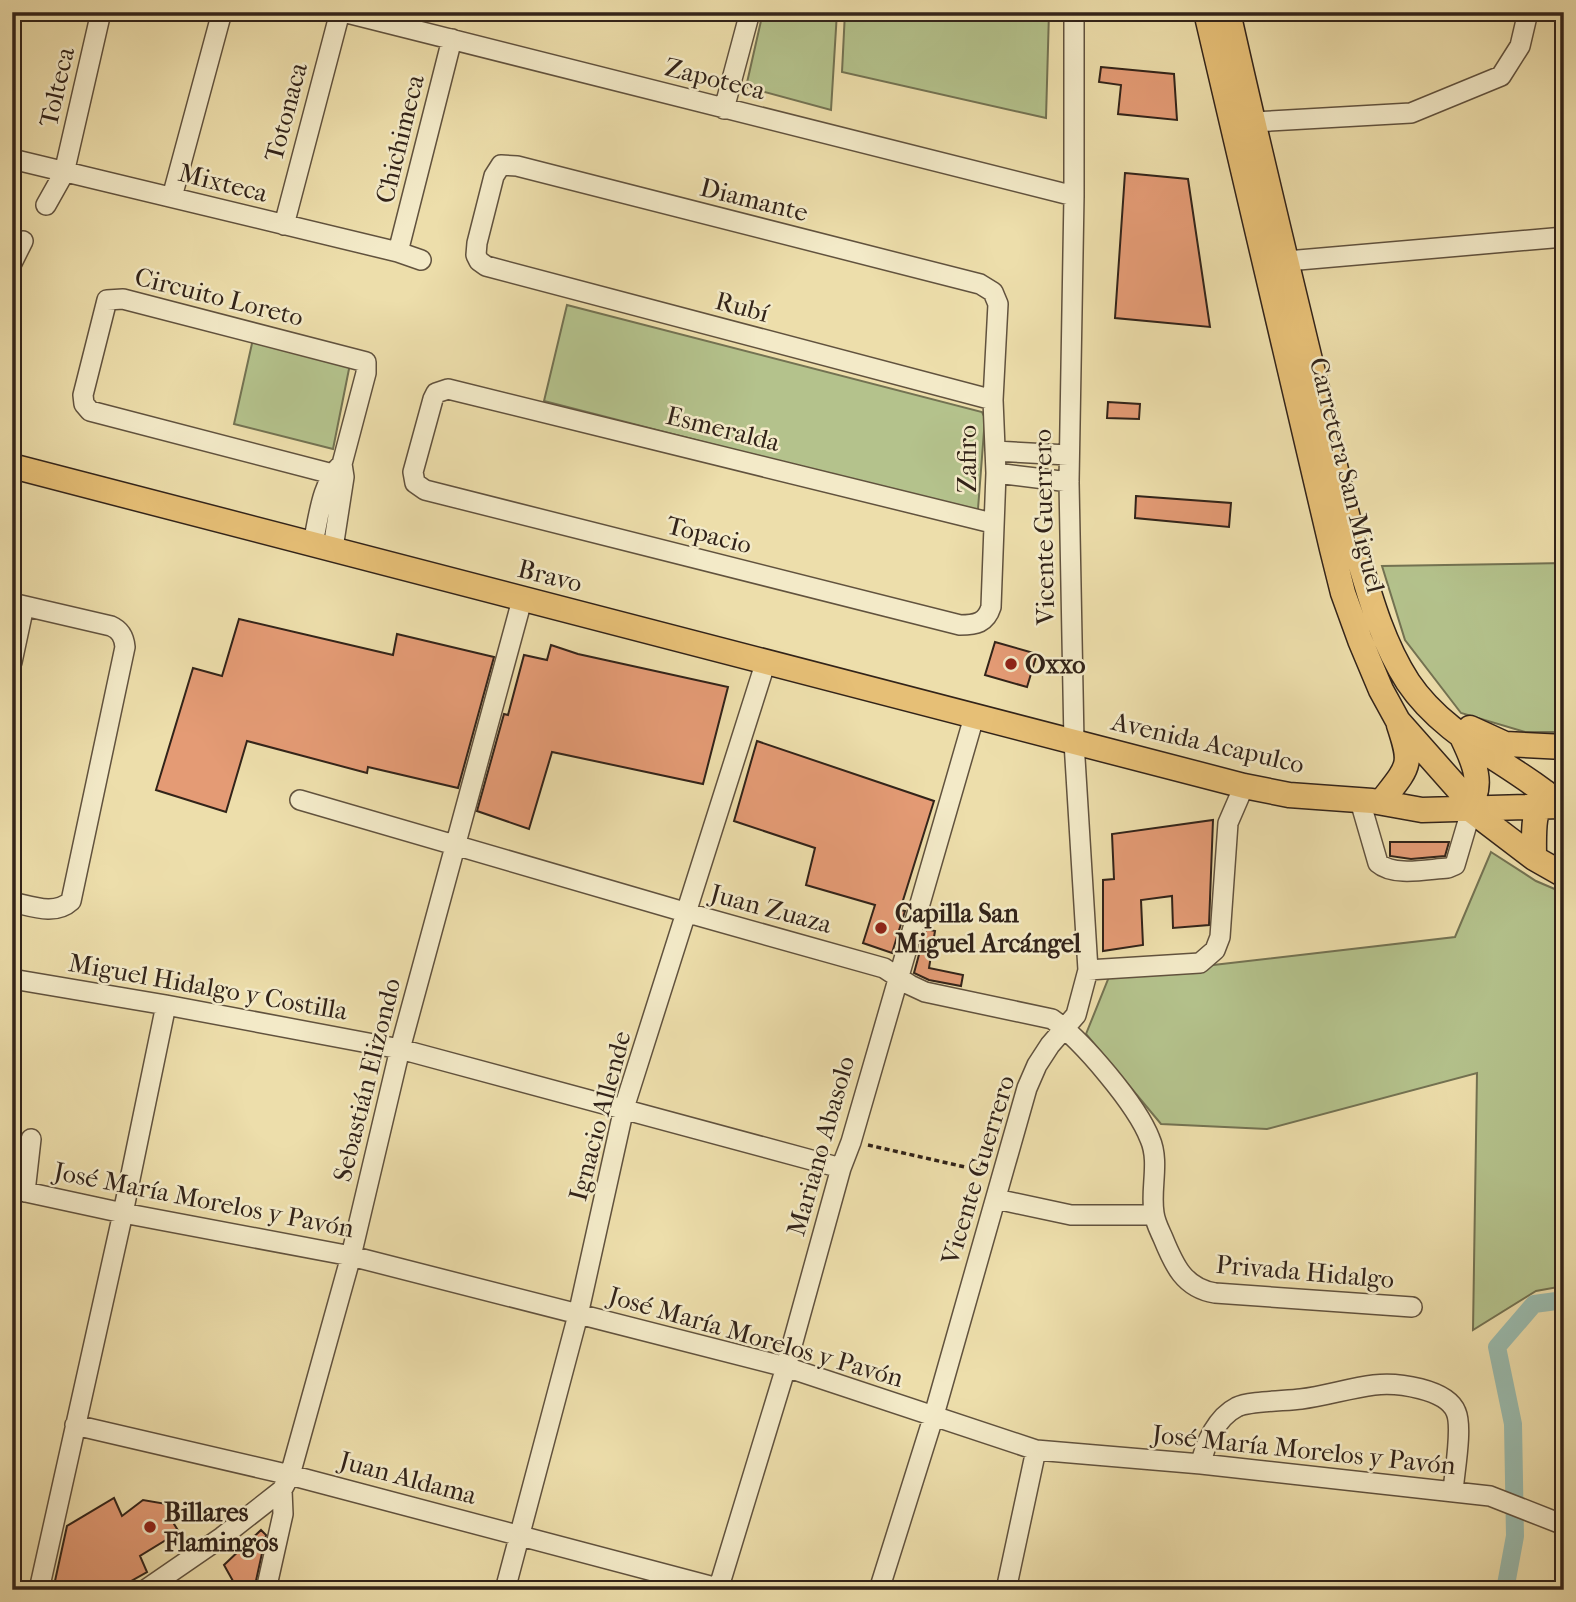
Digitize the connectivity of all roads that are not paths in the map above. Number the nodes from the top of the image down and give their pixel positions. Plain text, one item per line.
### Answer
1 (101, 12) edge
2 (222, 12) edge
3 (341, 12) edge
4 (750, 12) edge
5 (1074, 12) edge
6 (1206, 12) edge
7 (1228, 12) edge
8 (1528, 12) edge
9 (452, 39) junction
10 (724, 108) junction
11 (1253, 122) junction
12 (12, 159) edge
13 (64, 173) junction
14 (1074, 196) junction
15 (172, 197) junction
16 (46, 205) dead end
17 (284, 225) junction
18 (1564, 237) edge
19 (23, 241) dead end
20 (398, 252) junction
21 (421, 260) dead end
22 (480, 261) joint
23 (1287, 261) junction
24 (12, 263) edge
25 (993, 292) joint
26 (440, 391) joint
27 (993, 400) junction
28 (995, 451) junction
29 (1069, 455) junction
30 (12, 466) edge
31 (339, 472) junction
32 (996, 473) junction
33 (1069, 482) junction
34 (992, 523) junction
35 (323, 546) junction
36 (522, 600) junction
37 (18, 604) edge
38 (980, 623) joint
39 (766, 661) junction
40 (12, 662) edge
41 (1409, 683) junction
42 (974, 717) junction
43 (1398, 721) junction
44 (1463, 739) junction
45 (1074, 742) junction
46 (1564, 747) edge
47 (1244, 786) junction
48 (300, 800) dead end
49 (1372, 800) junction
50 (1556, 801) edge
51 (1468, 803) junction
52 (457, 846) junction
53 (1534, 858) junction
54 (1564, 875) edge
55 (12, 902) edge
56 (688, 913) junction
57 (1088, 970) junction
58 (897, 977) junction
59 (12, 979) edge
60 (166, 1005) junction
61 (1066, 1029) junction
62 (400, 1049) junction
63 (624, 1108) junction
64 (31, 1139) dead end
65 (841, 1168) junction
66 (19, 1190) edge
67 (996, 1199) junction
68 (123, 1213) junction
69 (1154, 1215) junction
70 (351, 1256) junction
71 (1412, 1307) dead end
72 (578, 1314) junction
73 (786, 1367) junction
74 (934, 1415) junction
75 (75, 1426) junction
76 (1036, 1450) junction
77 (1201, 1464) junction
78 (286, 1482) junction
79 (1452, 1492) junction
80 (1558, 1522) edge
81 (520, 1535) junction
82 (721, 1589) edge
83 (39, 1590) edge
84 (145, 1590) edge
85 (265, 1590) edge
86 (505, 1590) edge
87 (879, 1590) edge
88 (1006, 1590) edge

1 - 13 street, Tolteca
2 - 15 street
3 - 9 street, Zapoteca
3 - 17 street, Totonaca
4 - 10 street
5 - 14 street, Vicente Guerrero
6 - 43 main road, Carretera San Miguel
7 - 11 main road, Carretera San Miguel
8 - 11 street
9 - 10 street, Zapoteca
9 - 20 street, Chichimeca
10 - 14 street, Zapoteca
11 - 23 main road, Carretera San Miguel
12 - 13 street, Mixteca
13 - 15 street, Mixteca
13 - 16 street, Tolteca
14 - 29 street, Vicente Guerrero
15 - 17 street, Mixteca
17 - 20 street, Mixteca
18 - 23 street
19 - 24 street
20 - 21 street, Mixteca
22 - 25 street, Diamante
22 - 27 street, Rubí
23 - 41 main road, Carretera San Miguel
25 - 27 street, Zafiro
26 - 34 street, Esmeralda
26 - 38 street, Topacio
27 - 28 street, Zafiro
28 - 29 street
28 - 32 street, Zafiro
29 - 33 street, Vicente Guerrero
30 - 35 main road, Bravo
31 - 31 street, Circuito Loreto
31 - 35 street
32 - 33 street
32 - 34 street, Zafiro
33 - 45 street, Vicente Guerrero
34 - 38 street, Zafiro
35 - 36 main road, Bravo
36 - 39 main road, Bravo
36 - 52 street, Sebastián Elizondo
37 - 40 street
37 - 55 street
39 - 42 main road, Bravo
39 - 56 street, Ignacio Allende
41 - 44 main road, Carretera San Miguel
41 - 46 main road
42 - 45 main road, Bravo
42 - 58 street, Mariano Abasolo
43 - 49 main road
43 - 51 main road, Carretera San Miguel
44 - 50 main road, Carretera San Miguel
44 - 51 main road
45 - 47 main road, Avenida Acapulco
45 - 57 street, Vicente Guerrero
47 - 49 main road, Avenida Acapulco
47 - 57 street
48 - 52 street, Juan Zuaza
49 - 51 main road, Avenida Acapulco
49 - 51 main road, Avenida Acapulco
49 - 51 street
50 - 51 main road
50 - 53 main road
51 - 53 main road, Carretera San Miguel
52 - 56 street, Juan Zuaza
52 - 62 street, Sebastián Elizondo
53 - 54 main road, Carretera San Miguel
56 - 58 street, Juan Zuaza
56 - 63 street, Ignacio Allende
57 - 61 street, Vicente Guerrero
58 - 61 street, Juan Zuaza
58 - 65 street, Mariano Abasolo
59 - 60 street, Miguel Hidalgo y Costilla
60 - 62 street, Miguel Hidalgo y Costilla
60 - 68 street
61 - 67 street, Vicente Guerrero
61 - 69 street
62 - 63 street, Miguel Hidalgo y Costilla
62 - 70 street, Sebastián Elizondo
63 - 65 street, Miguel Hidalgo y Costilla
63 - 72 street, Ignacio Allende
64 - 66 street
65 - 73 street, Mariano Abasolo
66 - 68 street, José María Morelos y Pavón
67 - 69 street
67 - 74 street, Vicente Guerrero
68 - 70 street, José María Morelos y Pavón
68 - 75 street
69 - 71 street, Privada Hidalgo
70 - 72 street, José María Morelos y Pavón
70 - 78 street, Sebastián Elizondo
72 - 73 street, José María Morelos y Pavón
72 - 81 street, Ignacio Allende
73 - 74 street, José María Morelos y Pavón
73 - 82 street, Mariano Abasolo
74 - 76 street, José María Morelos y Pavón
74 - 87 street, Vicente Guerrero
75 - 78 street, Juan Aldama
75 - 83 street
76 - 77 street, José María Morelos y Pavón
76 - 88 street
77 - 79 street, José María Morelos y Pavón
77 - 79 street
78 - 81 street, Juan Aldama
78 - 84 street
78 - 85 street, Sebastián Elizondo
79 - 80 street, José María Morelos y Pavón
81 - 82 street, Juan Aldama
81 - 86 street, Ignacio Allende

